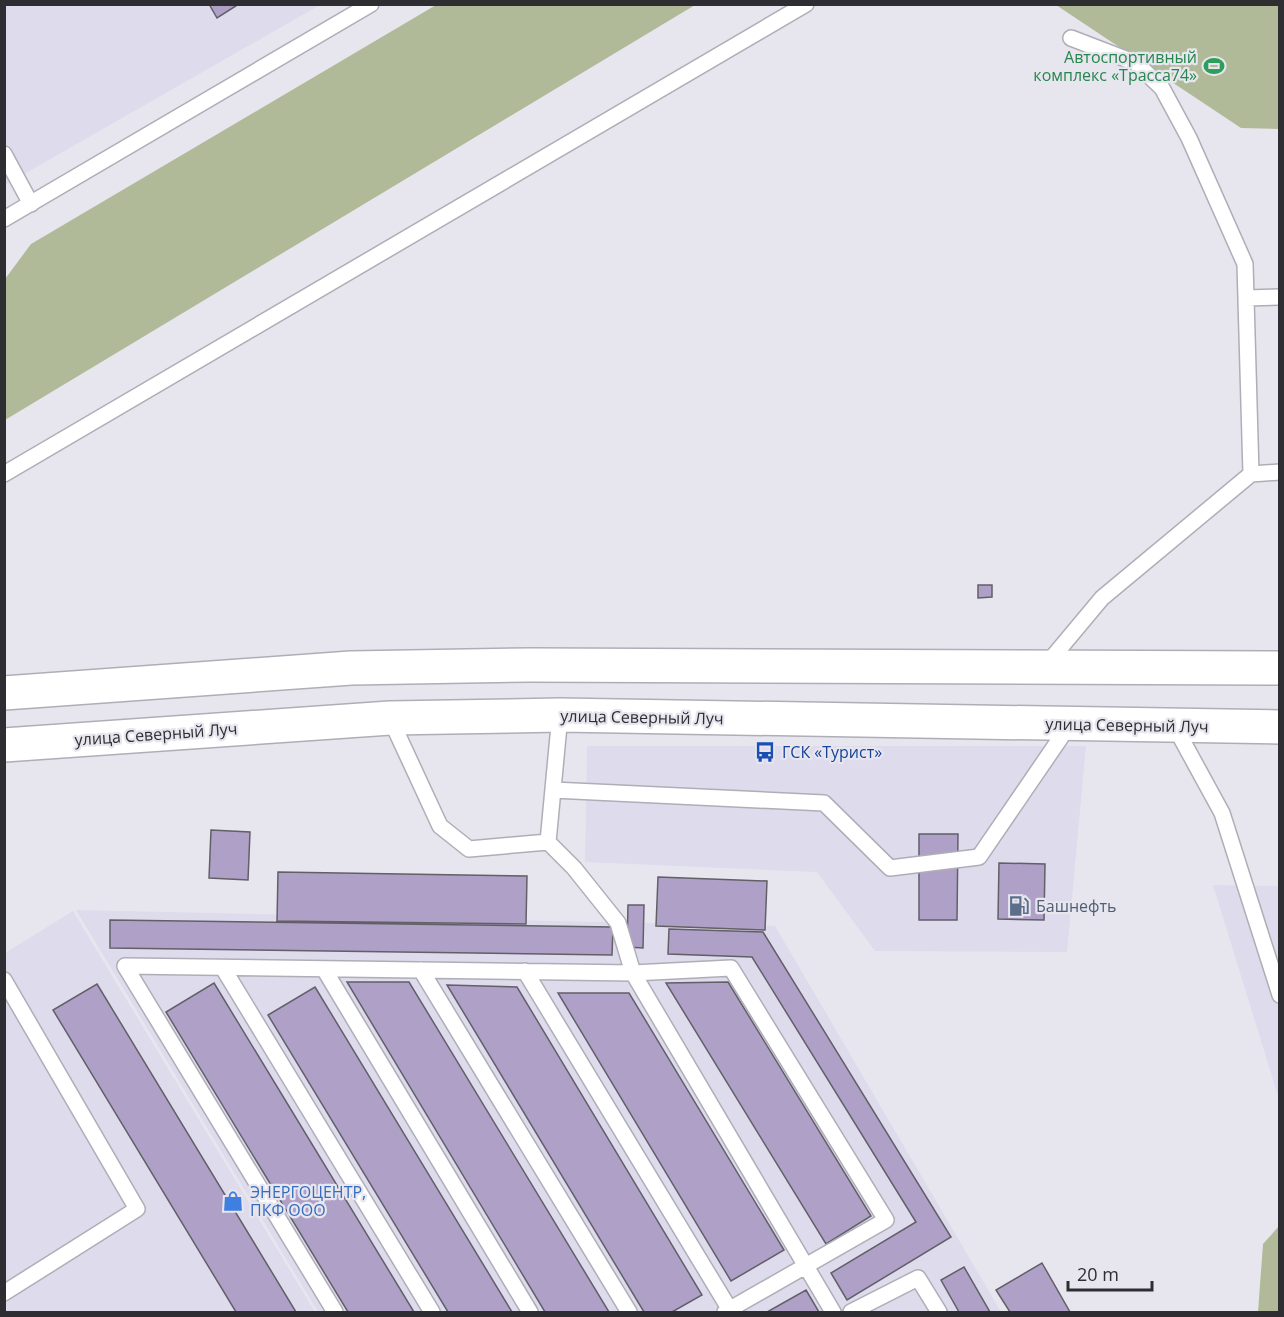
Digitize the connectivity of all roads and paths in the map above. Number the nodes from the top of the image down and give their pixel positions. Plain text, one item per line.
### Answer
1 (371, 4) edge
2 (806, 4) edge
3 (1071, 38) dead end
4 (4, 154) edge
5 (31, 204) junction
6 (4, 219) edge
7 (1280, 297) edge
8 (1246, 298) junction
9 (1280, 472) edge
10 (4, 474) edge
11 (1251, 474) junction
12 (1044, 667) junction
13 (1280, 668) edge
14 (4, 693) edge
15 (561, 715) junction
16 (390, 718) junction
17 (1070, 724) junction
18 (1175, 727) junction
19 (1280, 727) edge
20 (4, 745) edge
21 (553, 790) junction
22 (548, 842) junction
23 (223, 968) junction
24 (324, 969) junction
25 (422, 970) junction
26 (525, 971) junction
27 (633, 973) junction
28 (4, 980) edge
29 (1279, 995) edge
30 (805, 1265) junction
31 (4, 1293) edge
32 (727, 1311) edge
33 (335, 1312) edge
34 (432, 1312) edge
35 (530, 1312) edge
36 (629, 1312) edge
37 (833, 1312) edge
38 (851, 1312) edge
39 (939, 1312) edge

1 - 5 lane
2 - 10 lane
3 - 8 lane
4 - 5 lane
5 - 6 lane
7 - 8 lane
8 - 11 lane
9 - 11 lane
11 - 12 lane
12 - 13 main road
12 - 14 main road
15 - 16 main road, улица Северный Луч
15 - 17 main road, улица Северный Луч
15 - 21 lane
16 - 20 main road, улица Северный Луч
16 - 22 lane
17 - 18 main road, улица Северный Луч
17 - 21 lane
18 - 19 main road, улица Северный Луч
18 - 29 lane
21 - 22 lane
22 - 27 lane
23 - 24 lane
23 - 33 lane
23 - 34 lane
24 - 25 lane
24 - 35 lane
25 - 26 lane
25 - 36 lane
26 - 27 lane
26 - 32 lane
27 - 30 lane
27 - 30 lane
28 - 31 lane
30 - 32 lane
30 - 37 lane
38 - 39 lane

